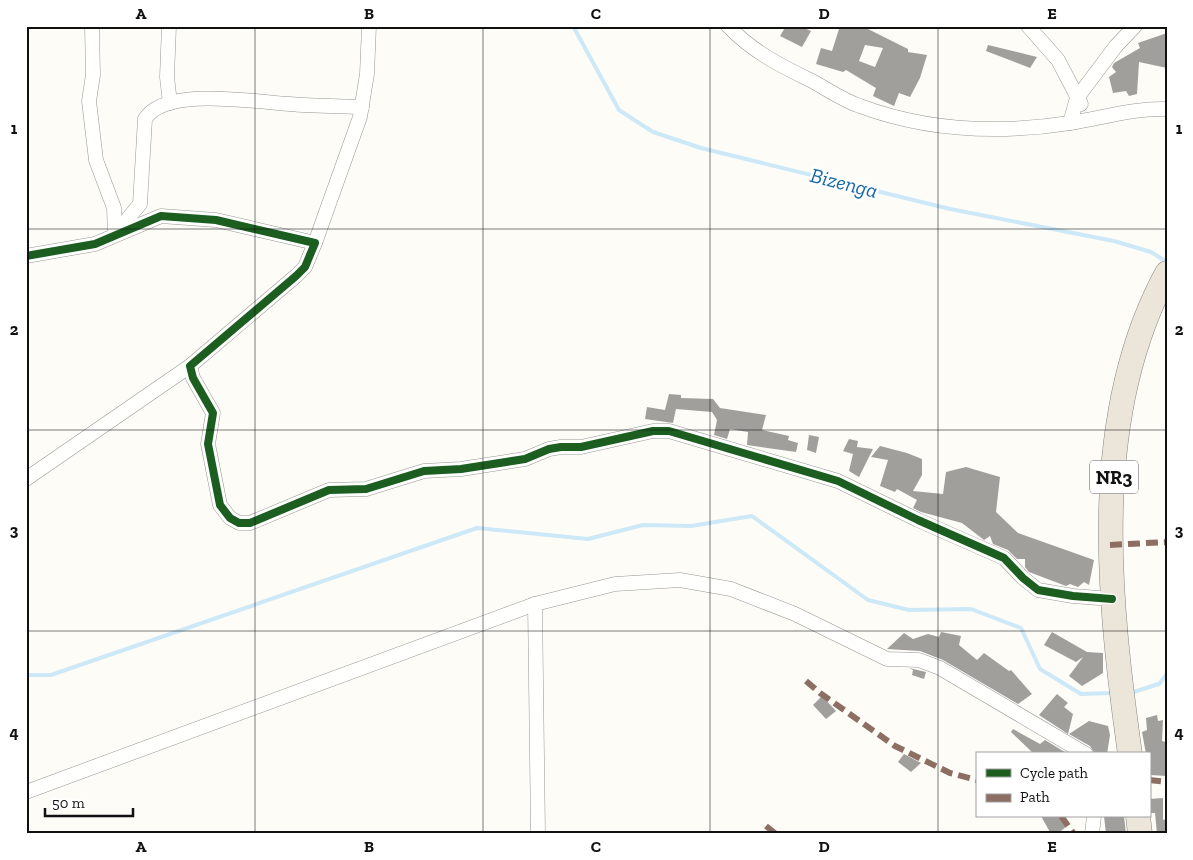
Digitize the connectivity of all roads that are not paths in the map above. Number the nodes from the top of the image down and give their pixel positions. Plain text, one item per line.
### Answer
1 (92, 26) edge
2 (170, 26) edge
3 (368, 26) edge
4 (728, 26) edge
5 (1028, 26) edge
6 (1135, 26) edge
7 (1077, 98) junction
8 (170, 103) junction
9 (362, 107) junction
10 (1167, 109) edge
11 (1088, 118) junction
12 (1070, 123) junction
13 (115, 235) junction
14 (315, 243) junction
15 (26, 256) edge
16 (1167, 273) edge
17 (190, 366) junction
18 (26, 479) edge
19 (1112, 599) junction
20 (535, 604) junction
21 (1083, 752) edge
22 (1130, 752) edge
23 (26, 792) edge
24 (1094, 818) edge
25 (1138, 818) edge
26 (538, 834) edge
27 (1092, 834) edge
28 (1140, 834) edge

1 - 13 street
2 - 8 street
3 - 9 street
4 - 12 street
5 - 7 street
6 - 7 street
7 - 11 street
7 - 12 street
8 - 9 street
8 - 13 street
9 - 14 street
10 - 11 street
11 - 12 street
13 - 14 street
13 - 15 street
14 - 17 street
16 - 19 highway, NR3
17 - 18 street
17 - 19 street
19 - 22 highway, NR3
20 - 21 street
20 - 23 street
20 - 26 street
24 - 27 street
25 - 28 highway

